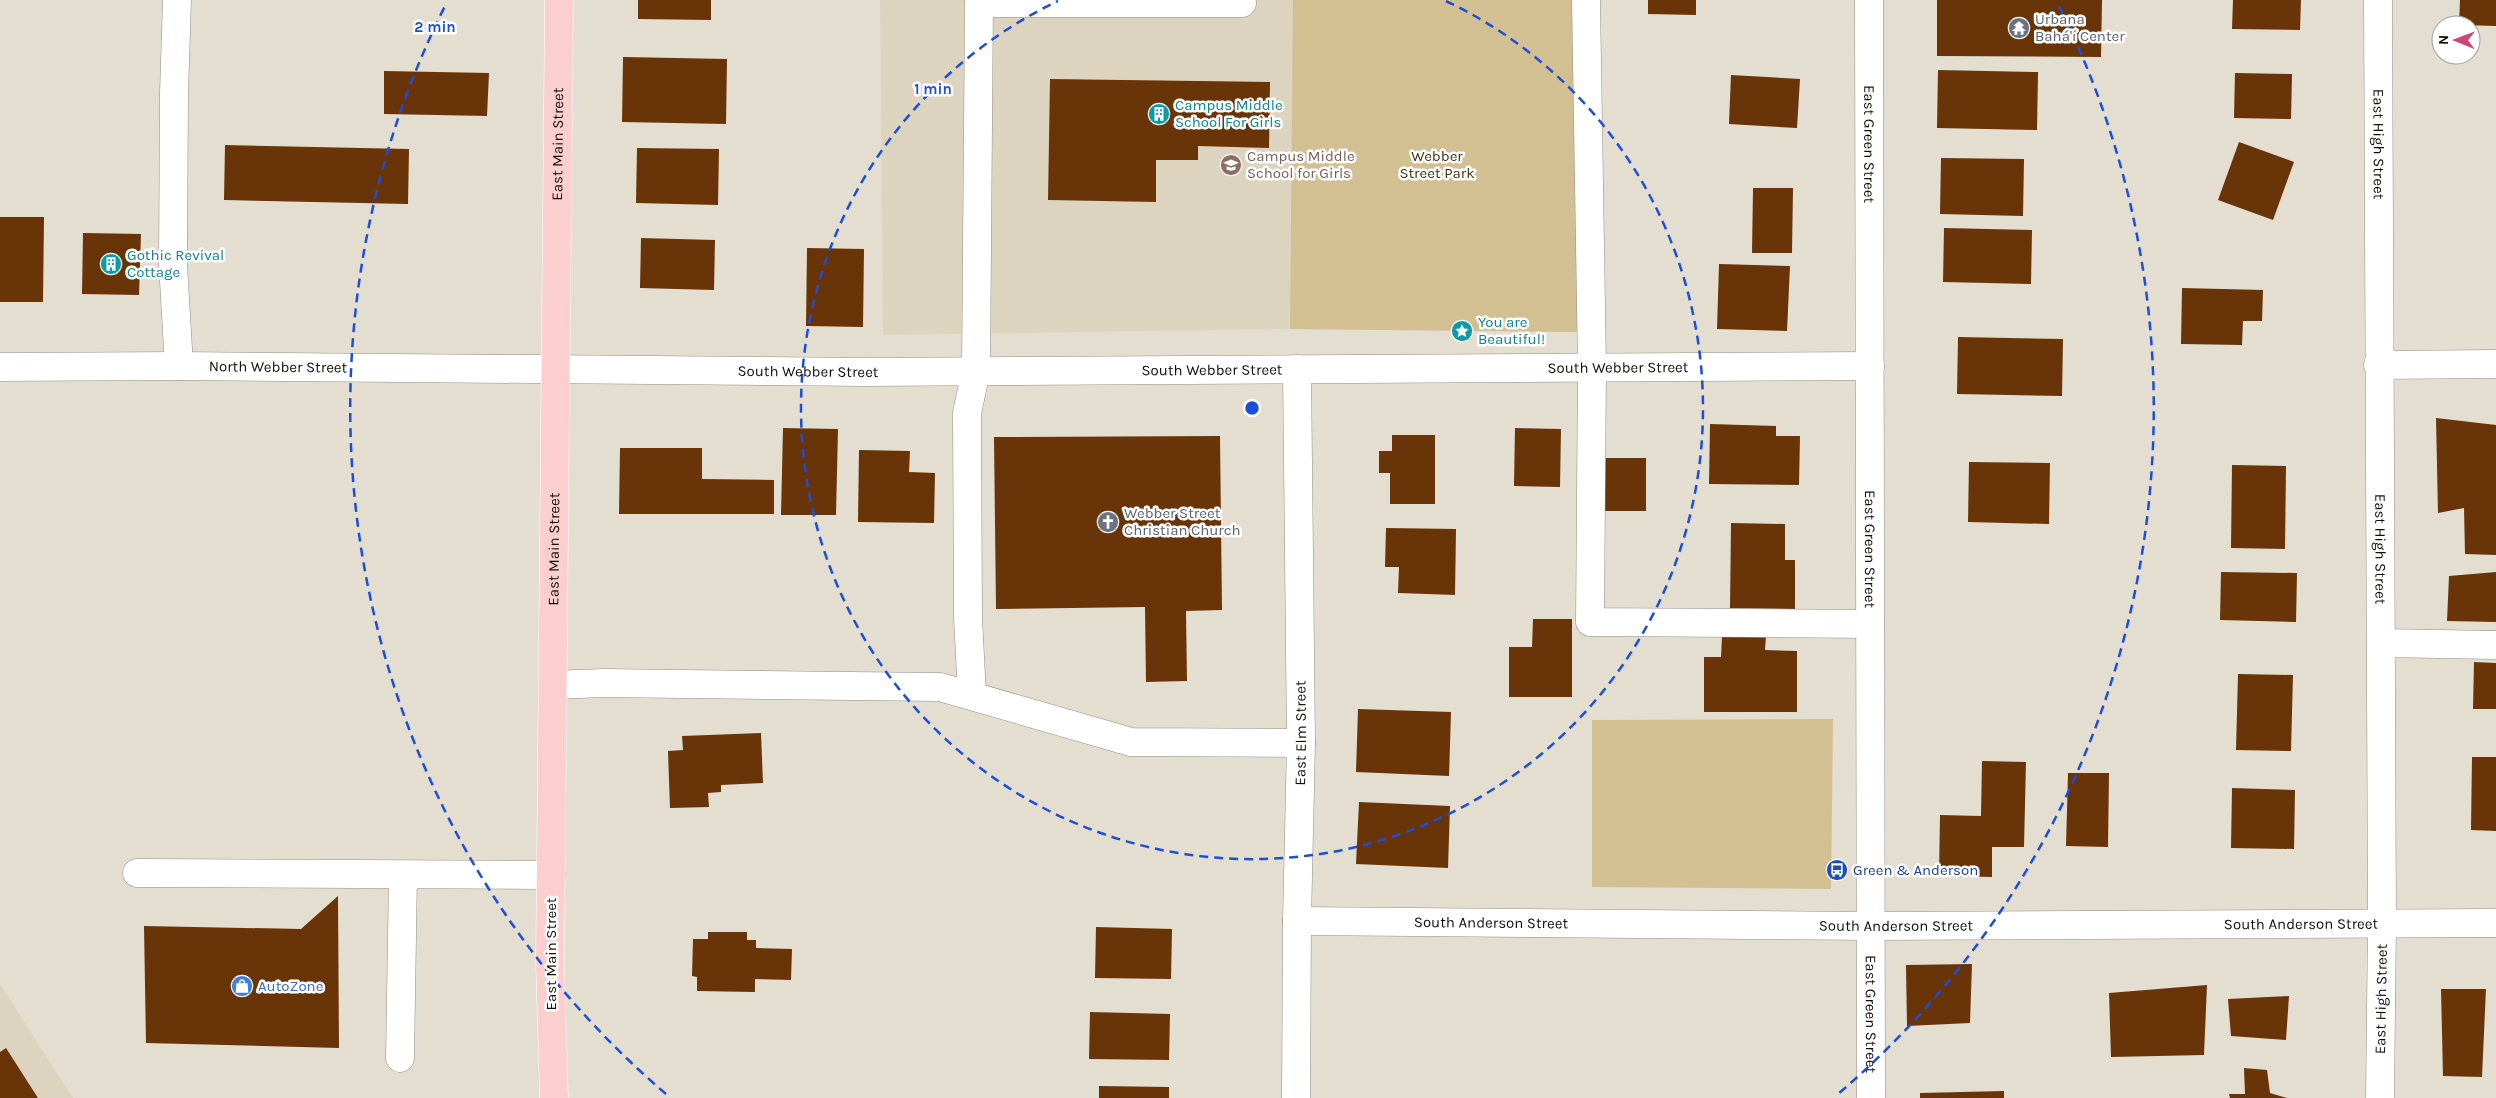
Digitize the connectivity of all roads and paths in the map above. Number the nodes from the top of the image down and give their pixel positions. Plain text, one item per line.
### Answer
1 (177, 0) edge
2 (559, 0) edge
3 (1586, 0) edge
4 (1869, 0) edge
5 (2378, 0) edge
6 (1242, 3) dead end
7 (2496, 364) edge
8 (2378, 365) junction
9 (179, 366) junction
10 (1870, 366) junction
11 (0, 367) edge
12 (1592, 368) junction
13 (555, 369) junction
14 (1297, 369) junction
15 (976, 371) junction
16 (1870, 624) junction
17 (2381, 643) junction
18 (2496, 645) edge
19 (553, 685) junction
20 (972, 695) junction
21 (1301, 743) junction
22 (137, 873) dead end
23 (403, 875) junction
24 (551, 876) junction
25 (1296, 921) junction
26 (2382, 923) junction
27 (2496, 923) edge
28 (1871, 926) junction
29 (400, 1058) dead end
30 (554, 1098) edge
31 (1296, 1098) edge
32 (1871, 1098) edge
33 (2380, 1098) edge

1 - 9 street
2 - 13 main road, East Main Street
3 - 12 street
4 - 10 street, East Green Street
5 - 8 street, East High Street
6 - 15 street
7 - 8 street
8 - 17 street, East High Street
9 - 11 street, North Webber Street
9 - 13 street, North Webber Street
10 - 12 street, South Webber Street
10 - 16 street, East Green Street
12 - 14 street, South Webber Street
12 - 16 street
13 - 15 street, South Webber Street
13 - 19 main road, East Main Street
14 - 15 street, South Webber Street
14 - 21 street, East Elm Street
15 - 20 street
16 - 28 street, East Green Street
17 - 18 street
17 - 26 street, East High Street
19 - 20 street
19 - 24 main road, East Main Street
20 - 21 street
21 - 25 street, East Elm Street
22 - 23 street
23 - 24 street
23 - 29 street
24 - 30 main road, East Main Street
25 - 28 street, South Anderson Street
25 - 31 street, East Elm Street
26 - 27 street, South Anderson Street
26 - 28 street, South Anderson Street
26 - 33 street, East High Street
28 - 32 street, East Green Street

